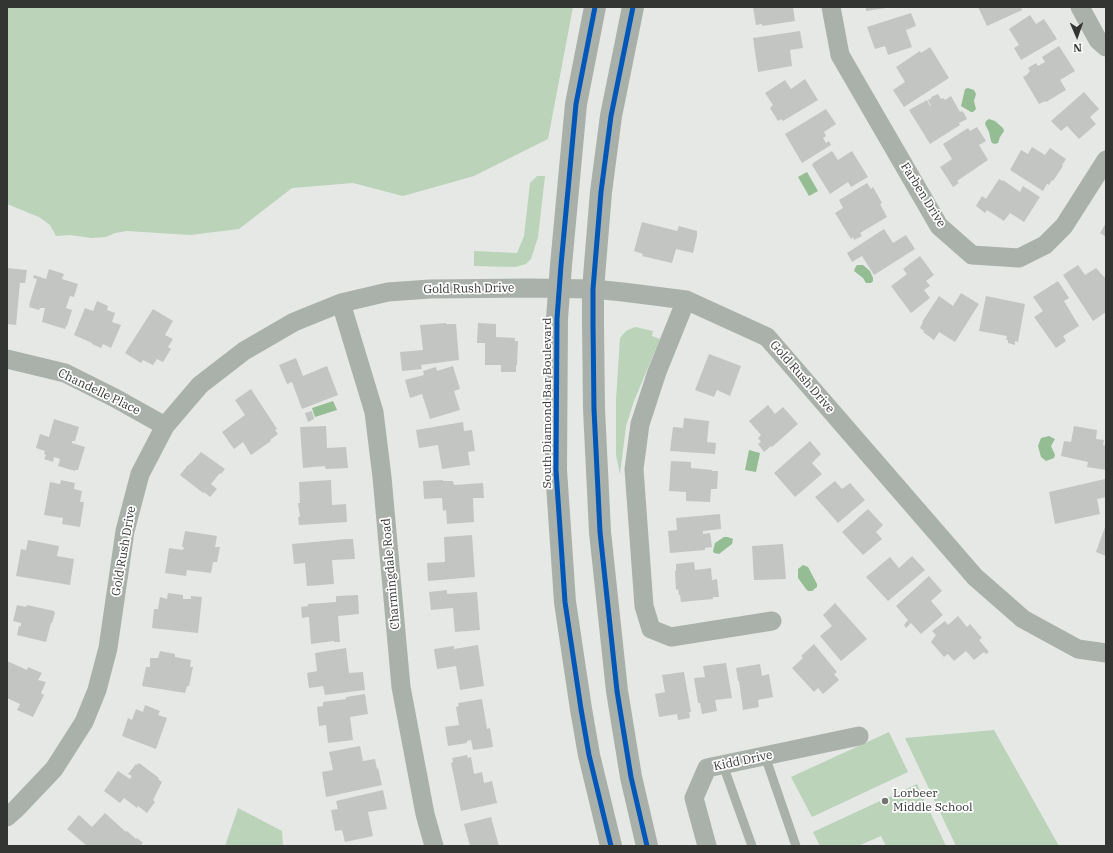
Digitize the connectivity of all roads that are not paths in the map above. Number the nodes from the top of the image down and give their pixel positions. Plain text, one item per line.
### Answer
1 (595, 7) edge
2 (633, 7) edge
3 (831, 7) edge
4 (1080, 7) edge
5 (1106, 47) edge
6 (1106, 160) edge
7 (559, 288) junction
8 (593, 289) junction
9 (686, 300) junction
10 (341, 303) junction
11 (7, 359) edge
12 (164, 426) junction
13 (772, 621) dead end
14 (1106, 653) edge
15 (859, 736) dead end
16 (765, 756) junction
17 (723, 765) junction
18 (7, 817) edge
19 (434, 846) edge
20 (611, 846) edge
21 (647, 846) edge
22 (708, 846) edge
23 (752, 846) edge
24 (796, 846) edge

1 - 7 main road, South Diamond Bar Boulevard
2 - 8 main road
3 - 6 street, Farben Drive
4 - 5 street
7 - 8 street, Gold Rush Drive
7 - 10 street, Gold Rush Drive
7 - 20 main road, South Diamond Bar Boulevard
8 - 9 street, Gold Rush Drive
8 - 21 main road
9 - 13 street
9 - 14 street, Gold Rush Drive
10 - 12 street, Gold Rush Drive
10 - 19 street, Charmingdale Road
11 - 12 street, Chandelle Place
12 - 18 street, Gold Rush Drive
15 - 16 street, Kidd Drive
16 - 17 street, Kidd Drive
16 - 24 lane
17 - 22 street, Kidd Drive
17 - 23 lane

